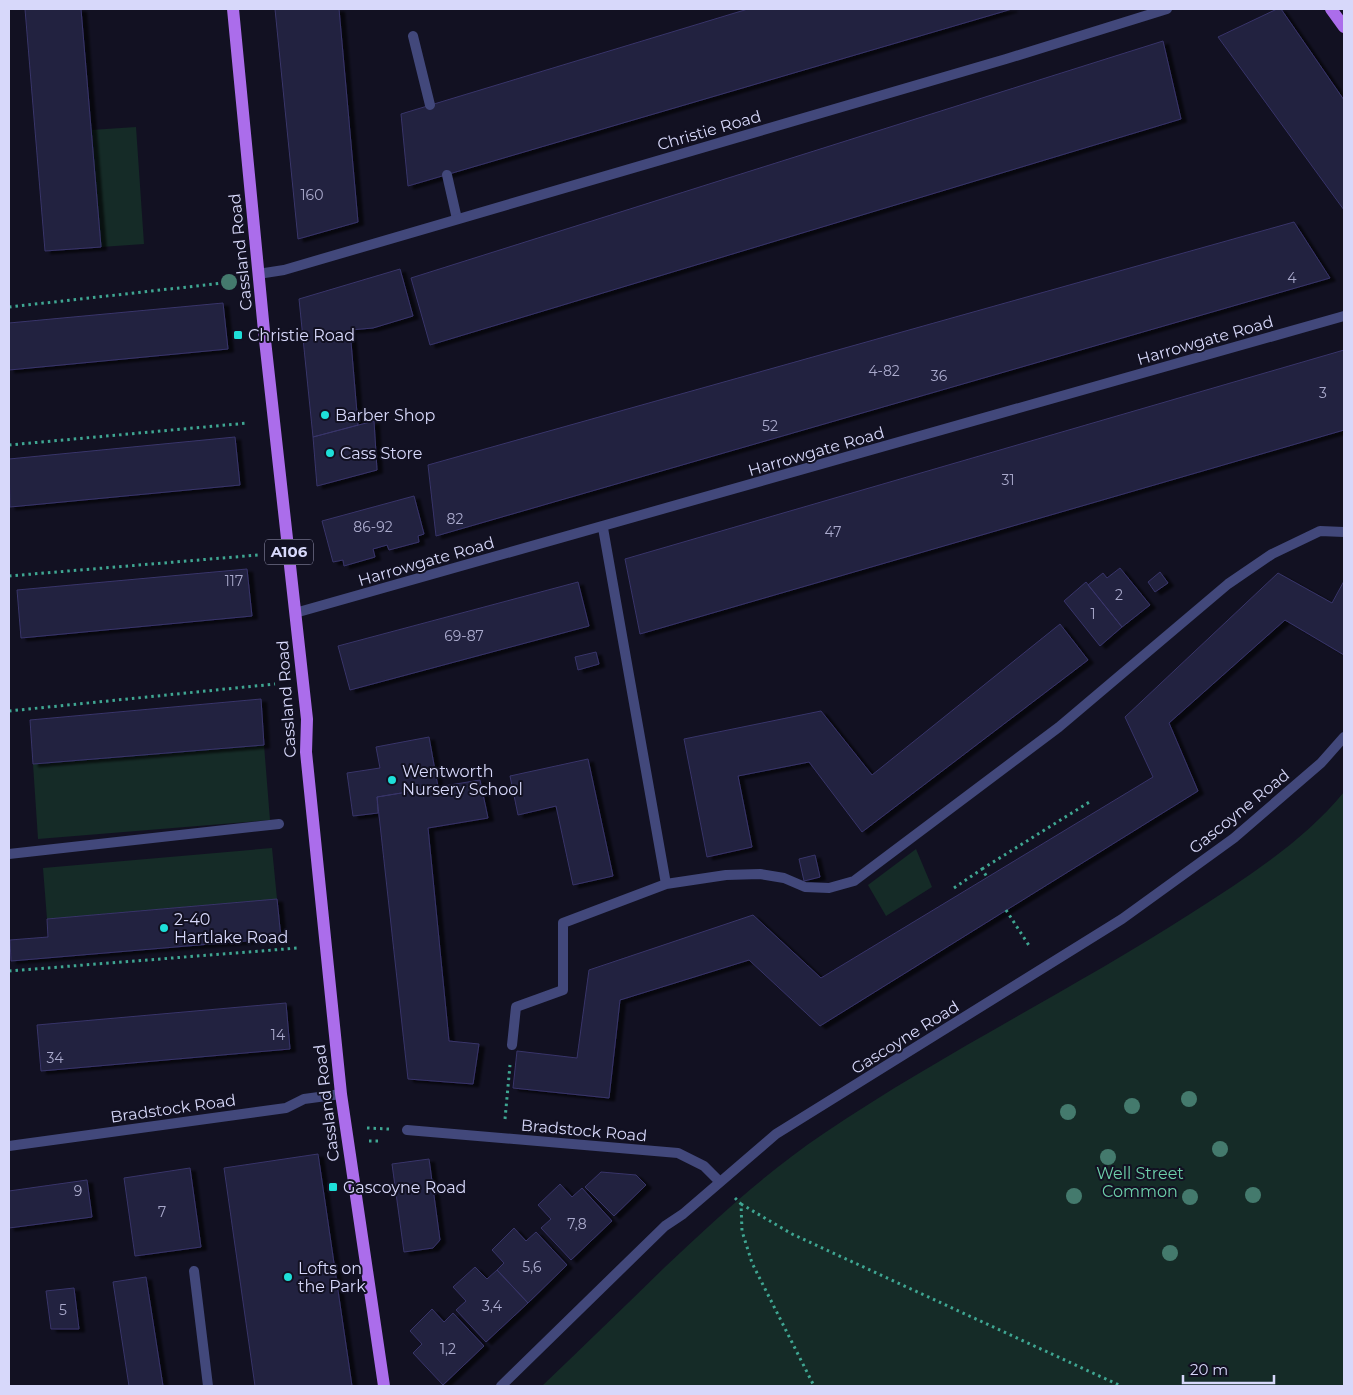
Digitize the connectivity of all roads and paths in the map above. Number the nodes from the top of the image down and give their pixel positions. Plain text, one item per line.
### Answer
1 (233, 9) edge
2 (1167, 9) edge
3 (1330, 9) edge
4 (1344, 27) edge
5 (413, 36) dead end
6 (430, 105) dead end
7 (447, 175) dead end
8 (458, 219) junction
9 (258, 274) junction
10 (233, 286) dead end
11 (9, 307) edge
12 (1344, 316) edge
13 (248, 423) dead end
14 (9, 445) edge
15 (602, 528) junction
16 (1344, 532) edge
17 (258, 555) dead end
18 (9, 576) edge
19 (296, 613) junction
20 (275, 684) dead end
21 (9, 711) edge
22 (1344, 737) edge
23 (1091, 801) dead end
24 (279, 824) dead end
25 (9, 854) edge
26 (982, 868) junction
27 (987, 877) dead end
28 (666, 884) junction
29 (954, 888) dead end
30 (1006, 910) dead end
31 (1030, 947) dead end
32 (298, 948) dead end
33 (9, 970) edge
34 (512, 1044) joint
35 (340, 1094) junction
36 (377, 1128) dead end
37 (382, 1128) dead end
38 (407, 1130) dead end
39 (503, 1138) junction
40 (9, 1146) edge
41 (719, 1181) junction
42 (736, 1200) dead end
43 (741, 1204) junction
44 (194, 1271) dead end
45 (208, 1386) edge
46 (384, 1386) edge
47 (501, 1386) edge
48 (814, 1386) edge
49 (1121, 1386) edge

1 - 9 main road, Cassland Road / A106
2 - 8 street, Christie Road
3 - 4 main road
5 - 6 street
7 - 8 street
8 - 9 street, Christie Road
9 - 19 main road, Cassland Road / A106
10 - 11 path
12 - 15 street, Harrowgate Road
13 - 14 path
15 - 19 street, Harrowgate Road
15 - 28 street
16 - 28 street
17 - 18 path
19 - 35 main road, Cassland Road / A106
20 - 21 path
22 - 41 street, Gascoyne Road
23 - 26 path
24 - 25 street
26 - 27 path
26 - 29 path
28 - 34 street
30 - 31 path
32 - 33 path
34 - 39 path
35 - 40 street, Bradstock Road
35 - 46 main road, Cassland Road / A106
36 - 37 path
38 - 39 street, Bradstock Road
39 - 41 street, Bradstock Road
41 - 47 street, Gascoyne Road
42 - 43 path
43 - 48 path
43 - 49 path
44 - 45 street

